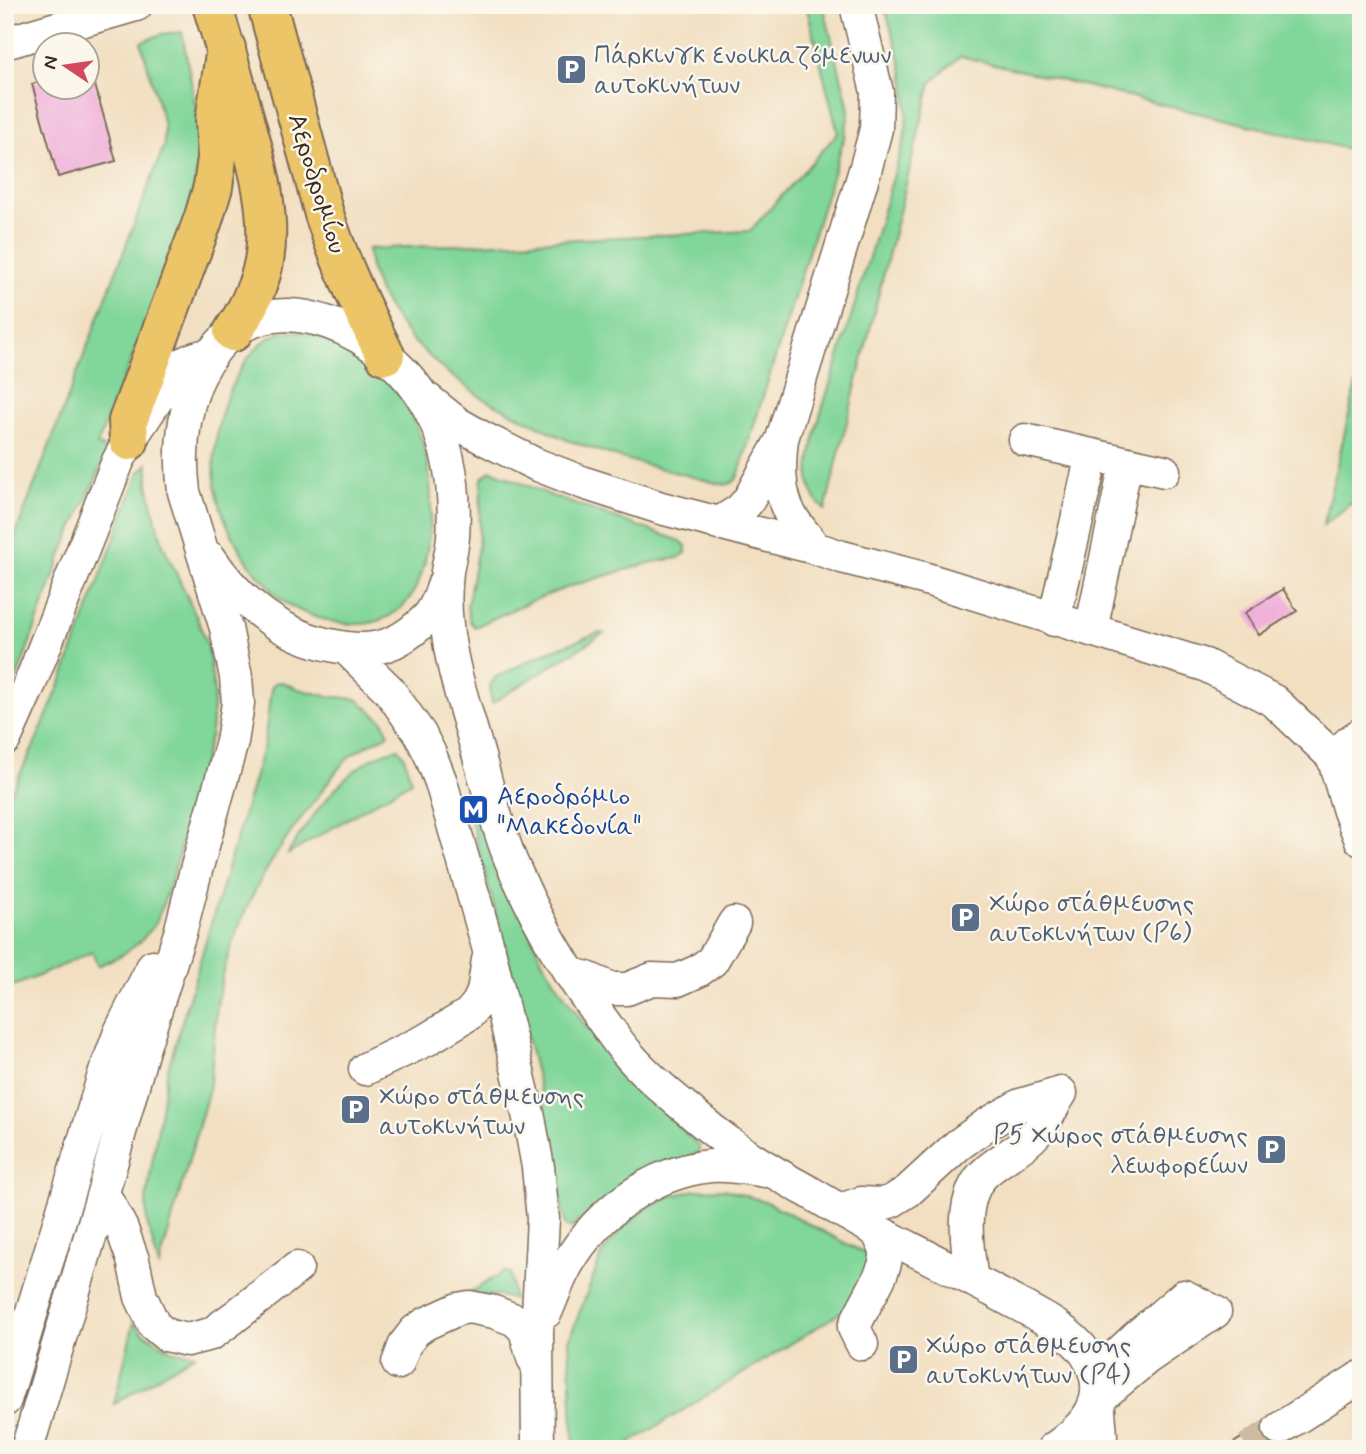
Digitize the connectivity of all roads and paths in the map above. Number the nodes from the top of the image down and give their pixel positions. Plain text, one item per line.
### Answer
1 (136, 5) edge
2 (212, 5) edge
3 (856, 5) edge
4 (272, 13) edge
5 (5, 43) edge
6 (226, 48) junction
7 (223, 343) junction
8 (385, 355) junction
9 (419, 392) junction
10 (782, 439) junction
11 (1026, 440) dead end
12 (129, 441) junction
13 (1092, 455) junction
14 (1126, 463) junction
15 (1164, 471) dead end
16 (718, 524) junction
17 (198, 535) junction
18 (815, 548) junction
19 (446, 577) junction
20 (1054, 620) junction
21 (1091, 630) junction
22 (346, 648) junction
23 (1361, 734) edge
24 (5, 739) edge
25 (1333, 757) junction
26 (1360, 791) edge
27 (1361, 841) edge
28 (180, 933) junction
29 (728, 933) dead end
30 (489, 950) junction
31 (569, 973) junction
32 (365, 1069) dead end
33 (776, 1173) junction
34 (103, 1193) junction
35 (840, 1210) junction
36 (877, 1231) junction
37 (296, 1268) dead end
38 (972, 1280) junction
39 (537, 1333) junction
40 (862, 1344) dead end
41 (398, 1363) dead end
42 (536, 1365) junction
43 (1361, 1377) edge
44 (1097, 1387) junction
45 (5, 1401) edge
46 (1131, 1401) dead end
47 (1279, 1429) tunnel mouth
48 (27, 1449) edge
49 (538, 1449) edge
50 (559, 1449) edge
51 (1053, 1449) edge
52 (1098, 1449) edge

1 - 5 street
2 - 6 main road, Αεροδρομίου
3 - 10 street
4 - 8 main road, Αεροδρομίου
6 - 7 main road, Αεροδρομίου
6 - 12 main road
7 - 8 street
7 - 12 street
7 - 17 street
8 - 9 street
9 - 16 street
9 - 19 street
10 - 16 street
10 - 18 street
11 - 13 street
12 - 24 street
13 - 14 street
13 - 20 street
14 - 15 street
14 - 21 street
16 - 18 street
17 - 22 street
17 - 28 street
18 - 20 street
19 - 22 street
19 - 31 street
20 - 21 street
21 - 25 street
22 - 30 street
23 - 25 street
25 - 26 street
25 - 27 street
28 - 34 street
28 - 45 street
29 - 31 street
30 - 32 street
30 - 39 street
31 - 33 street
33 - 35 street
33 - 39 street
34 - 37 street
34 - 48 street
35 - 36 street
35 - 38 street
36 - 38 street
36 - 40 street
38 - 44 street
39 - 42 street
41 - 42 street
42 - 49 street
42 - 50 street
43 - 47 street
44 - 44 street
44 - 46 street
44 - 51 street
44 - 52 street

